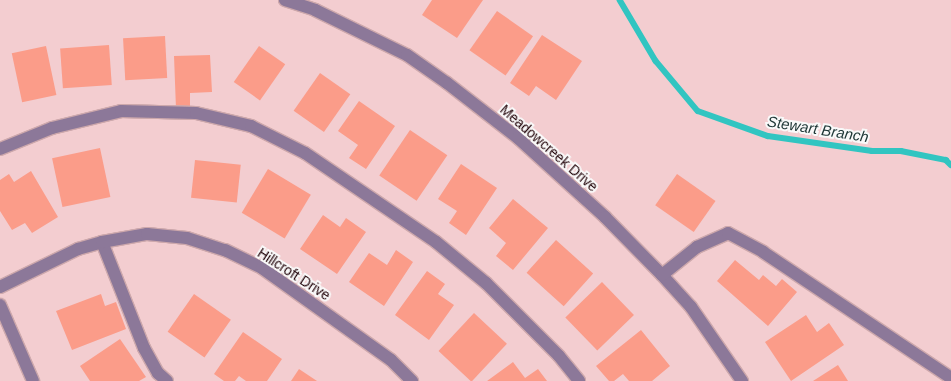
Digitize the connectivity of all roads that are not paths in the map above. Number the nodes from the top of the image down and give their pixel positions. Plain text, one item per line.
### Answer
1 (285, 0) edge
2 (0, 149) edge
3 (102, 242) junction
4 (662, 275) junction
5 (0, 287) edge
6 (0, 305) edge
7 (951, 378) edge
8 (33, 381) edge
9 (167, 381) edge
10 (412, 381) edge
11 (579, 381) edge
12 (742, 381) edge

1 - 4 street, Meadowcreek Drive
2 - 11 street
3 - 5 street, Hillcroft Drive
3 - 9 street
3 - 10 street, Hillcroft Drive
4 - 7 street
4 - 12 street, Meadowcreek Drive
6 - 8 street

